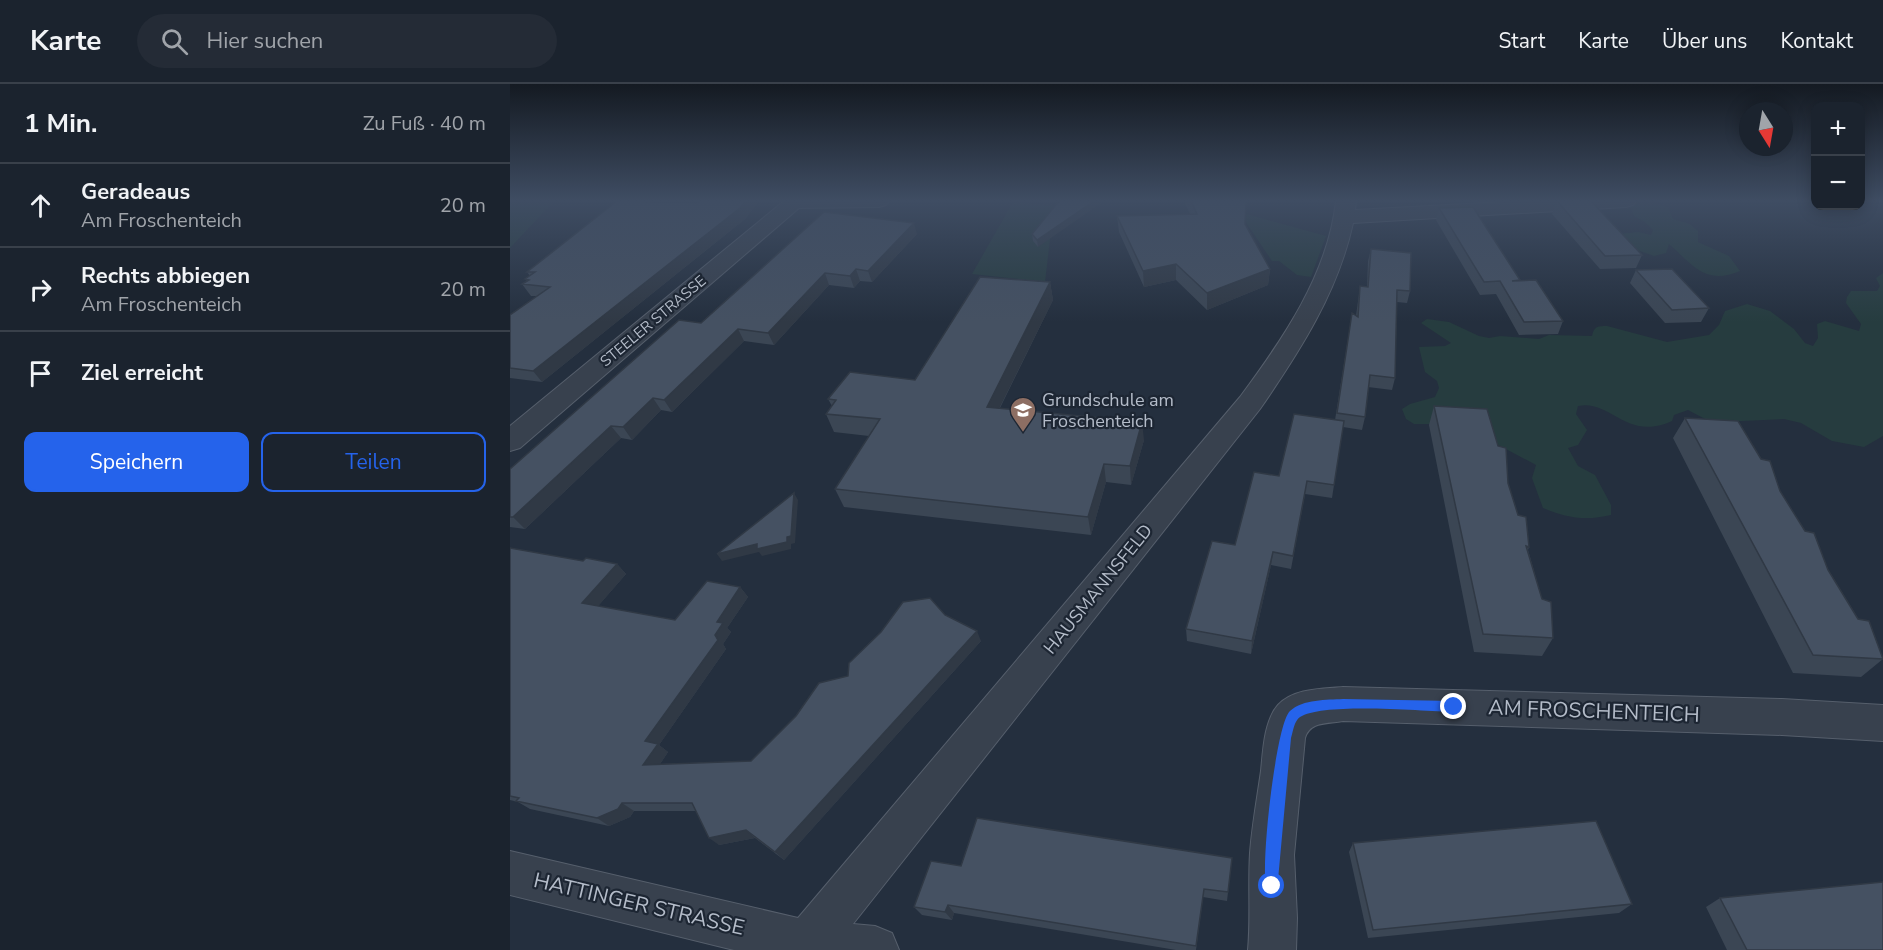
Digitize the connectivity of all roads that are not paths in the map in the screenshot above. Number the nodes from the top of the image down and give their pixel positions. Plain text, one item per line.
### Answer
1 (748, 241) edge
2 (1336, 241) edge
3 (510, 441) edge
4 (1883, 723) edge
5 (510, 873) edge
6 (805, 947) edge
7 (874, 950) edge
8 (1272, 950) edge

1 - 3 street, STEELER STRASSE
2 - 6 street, HAUSMANNSFELD
4 - 8 street, AM FROSCHENTEICH
5 - 6 street, HATTINGER STRASSE
6 - 7 street, HATTINGER STRASSE

